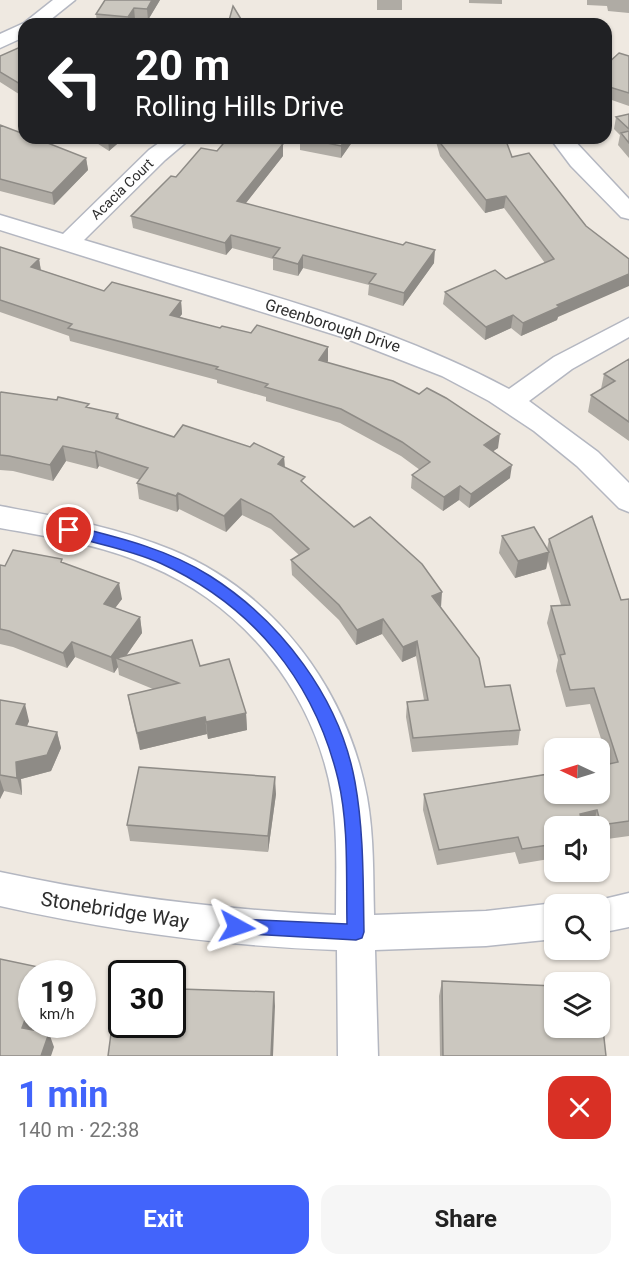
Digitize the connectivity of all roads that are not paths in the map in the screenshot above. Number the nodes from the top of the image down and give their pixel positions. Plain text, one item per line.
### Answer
1 (65, 0) edge
2 (41, 18) edge
3 (18, 32) edge
4 (0, 42) edge
5 (172, 144) edge
6 (566, 144) edge
7 (629, 212) edge
8 (0, 222) edge
9 (67, 243) junction
10 (629, 326) edge
11 (510, 401) junction
12 (629, 501) edge
13 (0, 517) edge
14 (0, 889) edge
15 (629, 910) edge
16 (610, 913) edge
17 (544, 922) edge
18 (356, 932) junction
19 (358, 1056) edge

1 - 2 street
3 - 4 street
5 - 9 street, Acacia Court
6 - 7 street
8 - 9 street, Greenborough Drive
9 - 11 street, Greenborough Drive
10 - 11 street
11 - 12 street, Greenborough Drive
13 - 18 street
14 - 18 street, Stonebridge Way
15 - 16 street
17 - 18 street, Stonebridge Way
18 - 19 street

